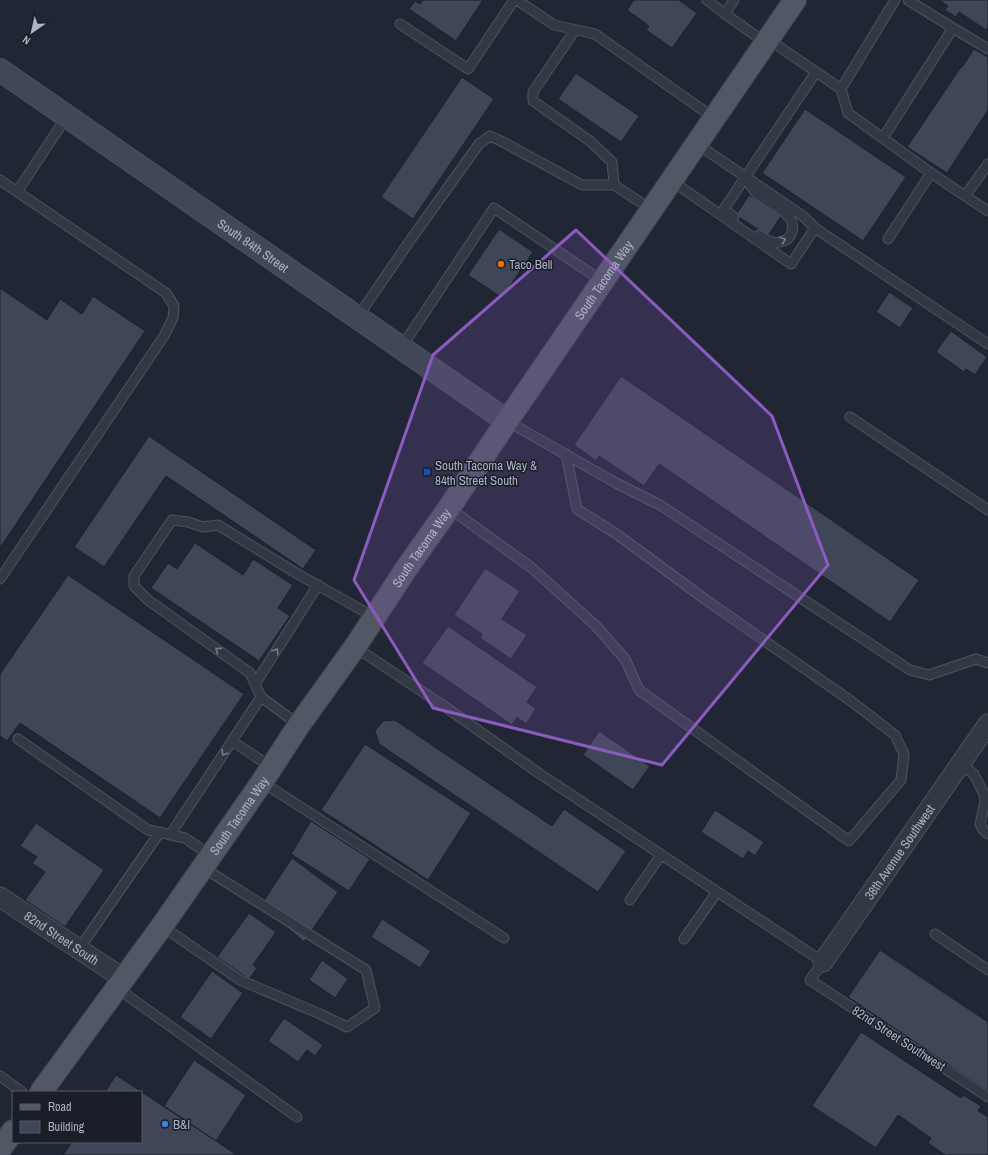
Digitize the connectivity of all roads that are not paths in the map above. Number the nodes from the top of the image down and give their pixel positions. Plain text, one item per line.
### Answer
1 (514, 0) edge
2 (517, 0) edge
3 (706, 0) edge
4 (734, 0) edge
5 (795, 0) edge
6 (895, 0) edge
7 (908, 0) edge
8 (725, 14) junction
9 (400, 24) dead end
10 (954, 28) junction
11 (575, 30) junction
12 (767, 41) junction
13 (988, 50) edge
14 (0, 70) edge
15 (816, 72) junction
16 (841, 89) junction
17 (67, 116) junction
18 (714, 118) junction
19 (883, 138) junction
20 (697, 144) junction
21 (988, 164) edge
22 (931, 173) junction
23 (745, 177) junction
24 (0, 180) edge
25 (672, 181) junction
26 (614, 185) junction
27 (17, 192) junction
28 (965, 196) junction
29 (652, 210) junction
30 (988, 212) edge
31 (815, 228) junction
32 (888, 239) dead end
33 (602, 281) junction
34 (357, 318) junction
35 (988, 344) edge
36 (401, 348) junction
37 (850, 418) dead end
38 (507, 421) junction
39 (566, 454) junction
40 (449, 508) junction
41 (988, 510) edge
42 (0, 579) edge
43 (318, 585) junction
44 (374, 617) junction
45 (355, 647) junction
46 (988, 663) edge
47 (255, 684) junction
48 (261, 697) junction
49 (988, 724) edge
50 (300, 725) junction
51 (18, 739) dead end
52 (232, 741) junction
53 (960, 764) junction
54 (266, 775) junction
55 (160, 832) junction
56 (988, 834) edge
57 (170, 835) junction
58 (661, 855) junction
59 (206, 861) junction
60 (717, 892) junction
61 (0, 897) edge
62 (630, 900) dead end
63 (162, 926) junction
64 (936, 934) dead end
65 (504, 938) dead end
66 (684, 939) dead end
67 (79, 949) junction
68 (823, 962) junction
69 (988, 970) edge
70 (810, 980) joint
71 (120, 984) junction
72 (0, 1076) edge
73 (21, 1091) edge
74 (42, 1091) edge
75 (988, 1097) edge
76 (297, 1117) dead end
77 (12, 1132) edge
78 (0, 1149) edge

1 - 9 lane
2 - 11 lane
3 - 8 lane
4 - 8 lane
5 - 12 main road, South Tacoma Way
6 - 16 lane
7 - 10 lane
8 - 12 lane
10 - 13 lane
10 - 19 lane
11 - 18 lane
11 - 26 lane
12 - 15 lane
12 - 18 main road, South Tacoma Way
14 - 17 main road, South 84th Street
15 - 16 lane
15 - 23 lane
16 - 19 lane
17 - 27 lane
17 - 34 main road, South 84th Street
18 - 20 main road, South Tacoma Way
19 - 22 lane
20 - 23 lane
20 - 25 main road, South Tacoma Way
21 - 28 lane
22 - 28 lane
22 - 32 lane
23 -> 23 lane
23 - 31 lane
24 - 27 lane
25 - 29 main road, South Tacoma Way
25 - 31 lane
26 - 29 lane
26 - 34 lane
27 - 42 lane
28 - 30 lane
29 - 33 main road, South Tacoma Way
31 - 35 lane
33 - 36 lane
33 - 38 main road, South Tacoma Way
34 - 36 main road, South 84th Street
36 - 38 main road, South 84th Street
37 - 41 lane
38 - 39 lane
38 - 40 main road, South Tacoma Way
39 - 40 lane
39 - 46 lane
40 - 44 main road, South Tacoma Way
43 - 44 lane
47 -> 43 lane
47 -> 43 lane
44 - 45 main road, South Tacoma Way
45 - 50 main road, South Tacoma Way
45 - 58 lane
47 - 48 lane
48 - 50 lane
48 - 52 lane
49 - 53 street, 38th Avenue Southwest
50 - 54 main road, South Tacoma Way
51 - 55 lane
52 - 54 lane
52 -> 57 lane
53 - 56 lane
53 - 68 street, 38th Avenue Southwest
54 - 59 main road, South Tacoma Way
54 - 65 lane
55 - 57 lane
55 - 67 lane
57 - 59 lane
58 - 60 lane
58 - 62 lane
59 - 63 main road, South Tacoma Way
59 - 63 lane
60 - 66 lane
60 - 68 lane
61 - 67 street, 82nd Street South
63 - 71 main road, South Tacoma Way
64 - 69 lane
67 - 71 street, 82nd Street South
68 - 70 lane, 38th Avenue Southwest
70 - 75 lane, 82nd Street Southwest
71 - 74 main road, South Tacoma Way
71 - 76 lane
72 - 73 lane
77 - 78 main road

